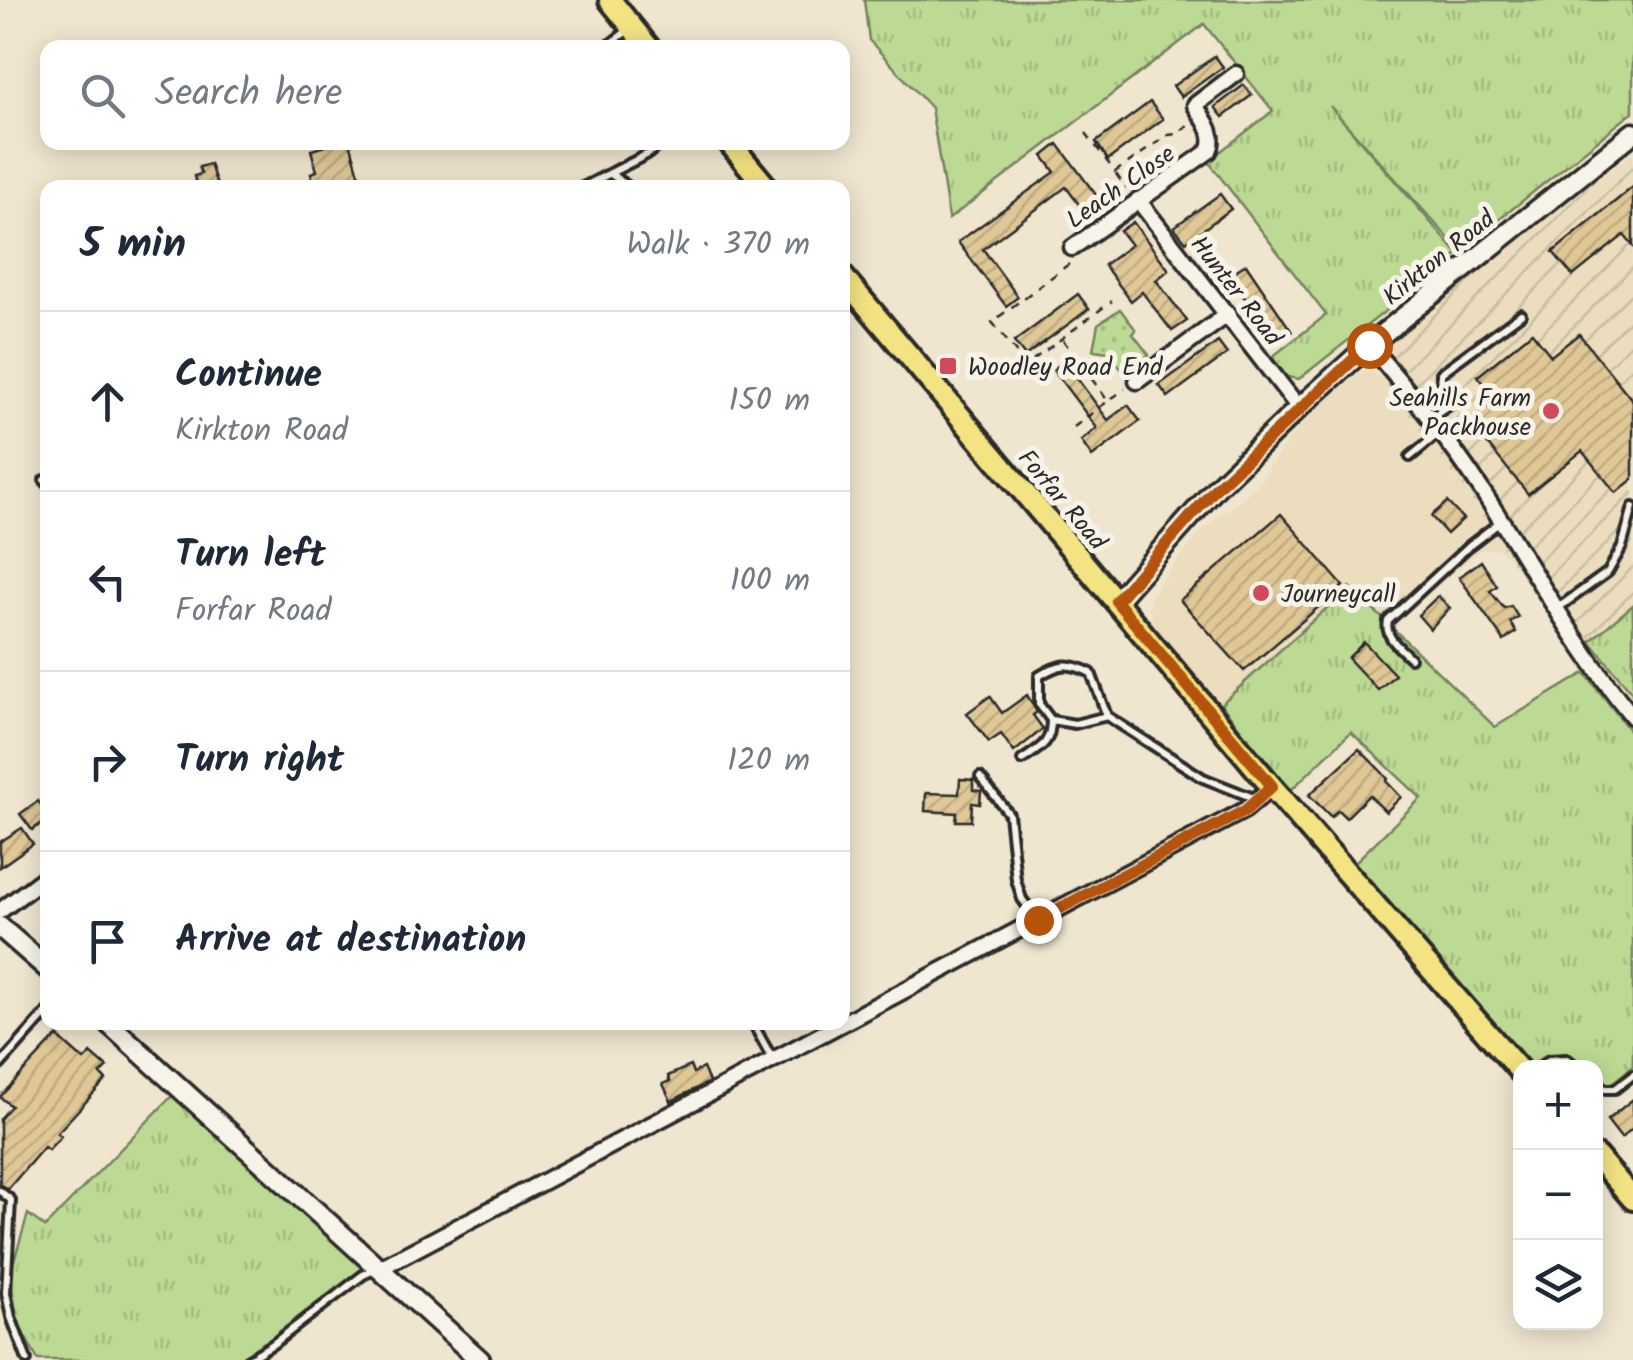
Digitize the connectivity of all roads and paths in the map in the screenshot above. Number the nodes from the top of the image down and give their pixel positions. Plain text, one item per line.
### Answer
1 (610, 0) edge
2 (632, 27) junction
3 (616, 40) edge
4 (643, 40) edge
5 (1236, 74) dead end
6 (1201, 116) junction
7 (1086, 133) dead end
8 (1633, 133) edge
9 (653, 150) edge
10 (736, 150) edge
11 (1115, 172) junction
12 (610, 173) junction
13 (597, 180) edge
14 (619, 180) edge
15 (760, 180) edge
16 (1136, 201) junction
17 (1075, 252) joint
18 (850, 285) edge
19 (1112, 302) dead end
20 (1228, 314) junction
21 (1521, 314) dead end
22 (1062, 338) junction
23 (1369, 345) junction
24 (1137, 382) joint
25 (1108, 401) junction
26 (1300, 408) junction
27 (1430, 419) junction
28 (1074, 426) dead end
29 (1440, 432) junction
30 (1410, 457) dead end
31 (1633, 507) edge
32 (1501, 522) junction
33 (1116, 601) junction
34 (1557, 609) junction
35 (1410, 658) dead end
36 (1107, 716) junction
37 (1633, 718) edge
38 (1050, 720) junction
39 (1022, 760) dead end
40 (980, 777) dead end
41 (1265, 793) junction
42 (40, 881) edge
43 (0, 911) edge
44 (1038, 920) junction
45 (0, 926) edge
46 (40, 962) edge
47 (850, 1019) edge
48 (40, 1020) edge
49 (116, 1030) edge
50 (756, 1030) edge
51 (830, 1030) edge
52 (773, 1060) junction
53 (1513, 1063) edge
54 (0, 1066) edge
55 (1633, 1076) edge
56 (1603, 1088) edge
57 (1603, 1164) edge
58 (0, 1190) edge
59 (1633, 1199) edge
60 (380, 1268) junction
61 (27, 1360) edge
62 (246, 1360) edge
63 (480, 1360) edge

1 - 2 main road
2 - 3 lane
2 - 4 main road
5 - 6 street
6 - 11 path
6 - 16 street, Leach Close
7 - 11 path
8 - 23 street, Kirkton Road
9 - 12 lane
10 - 15 main road
11 - 16 path
12 - 13 lane
12 - 14 lane
16 - 17 street, Leach Close
16 - 20 street, Hunter Road
17 - 22 path
18 - 33 main road, Forfar Road
19 - 22 path
20 - 24 street
20 - 26 street, Hunter Road
21 - 27 lane
22 - 25 path
23 - 26 street, Kirkton Road
23 - 27 street
24 - 25 path
25 - 28 path
26 - 33 street, Kirkton Road
27 - 29 street
29 - 30 lane
29 - 32 street
31 - 34 lane
32 - 34 street
32 - 35 lane
33 - 41 main road, Forfar Road
34 - 37 street
36 - 38 lane
36 - 38 lane
36 - 41 lane
38 - 39 lane
40 - 44 lane
41 - 44 street
41 - 53 main road, Forfar Road
42 - 43 street
44 - 47 street
45 - 46 street
48 - 54 lane
49 - 60 street
50 - 52 lane
51 - 52 street
52 - 60 street
55 - 56 lane
57 - 59 main road
58 - 61 lane
60 - 62 lane
60 - 63 street

